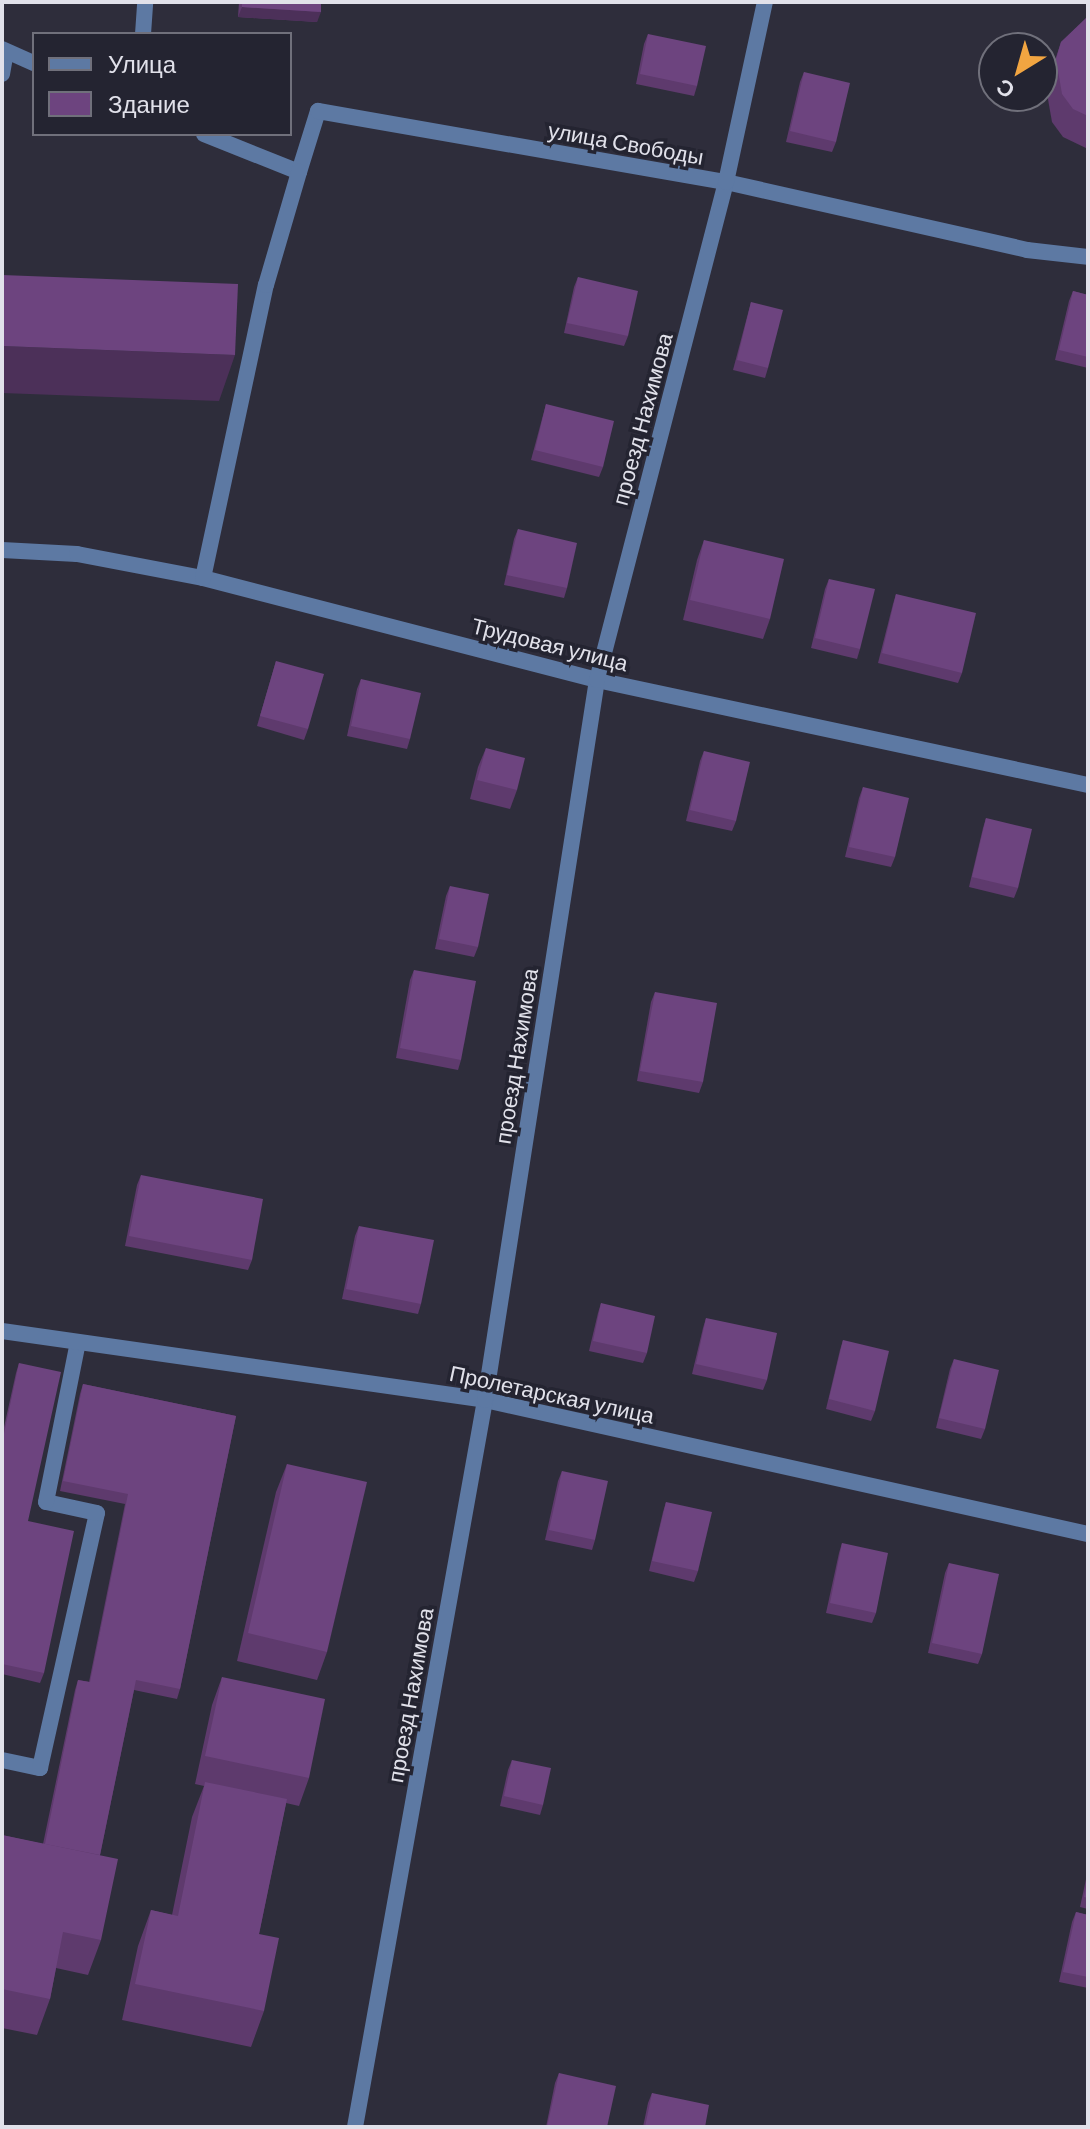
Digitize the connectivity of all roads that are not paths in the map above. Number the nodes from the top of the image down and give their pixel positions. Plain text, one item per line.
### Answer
1 (145, 2) edge
2 (765, 2) edge
3 (143, 32) edge
4 (4, 50) edge
5 (32, 62) edge
6 (2, 74) edge
7 (209, 136) edge
8 (299, 172) junction
9 (726, 182) junction
10 (1088, 257) edge
11 (2, 550) edge
12 (203, 578) junction
13 (597, 680) junction
14 (1088, 785) edge
15 (2, 1331) edge
16 (78, 1342) junction
17 (485, 1400) junction
18 (1088, 1534) edge
19 (2, 1760) edge
20 (355, 2127) edge

1 - 3 street
2 - 9 street, проезд Нахимова
4 - 5 street
4 - 6 street
7 - 8 street
8 - 9 street, улица Свободы
8 - 12 street
9 - 10 street, улица Свободы
9 - 13 street, проезд Нахимова
11 - 12 street, Трудовая улица
12 - 13 street, Трудовая улица
13 - 14 street, Трудовая улица
13 - 17 street, проезд Нахимова
15 - 16 street, Пролетарская улица
16 - 17 street, Пролетарская улица
16 - 19 street
17 - 18 street, Пролетарская улица
17 - 20 street, проезд Нахимова

